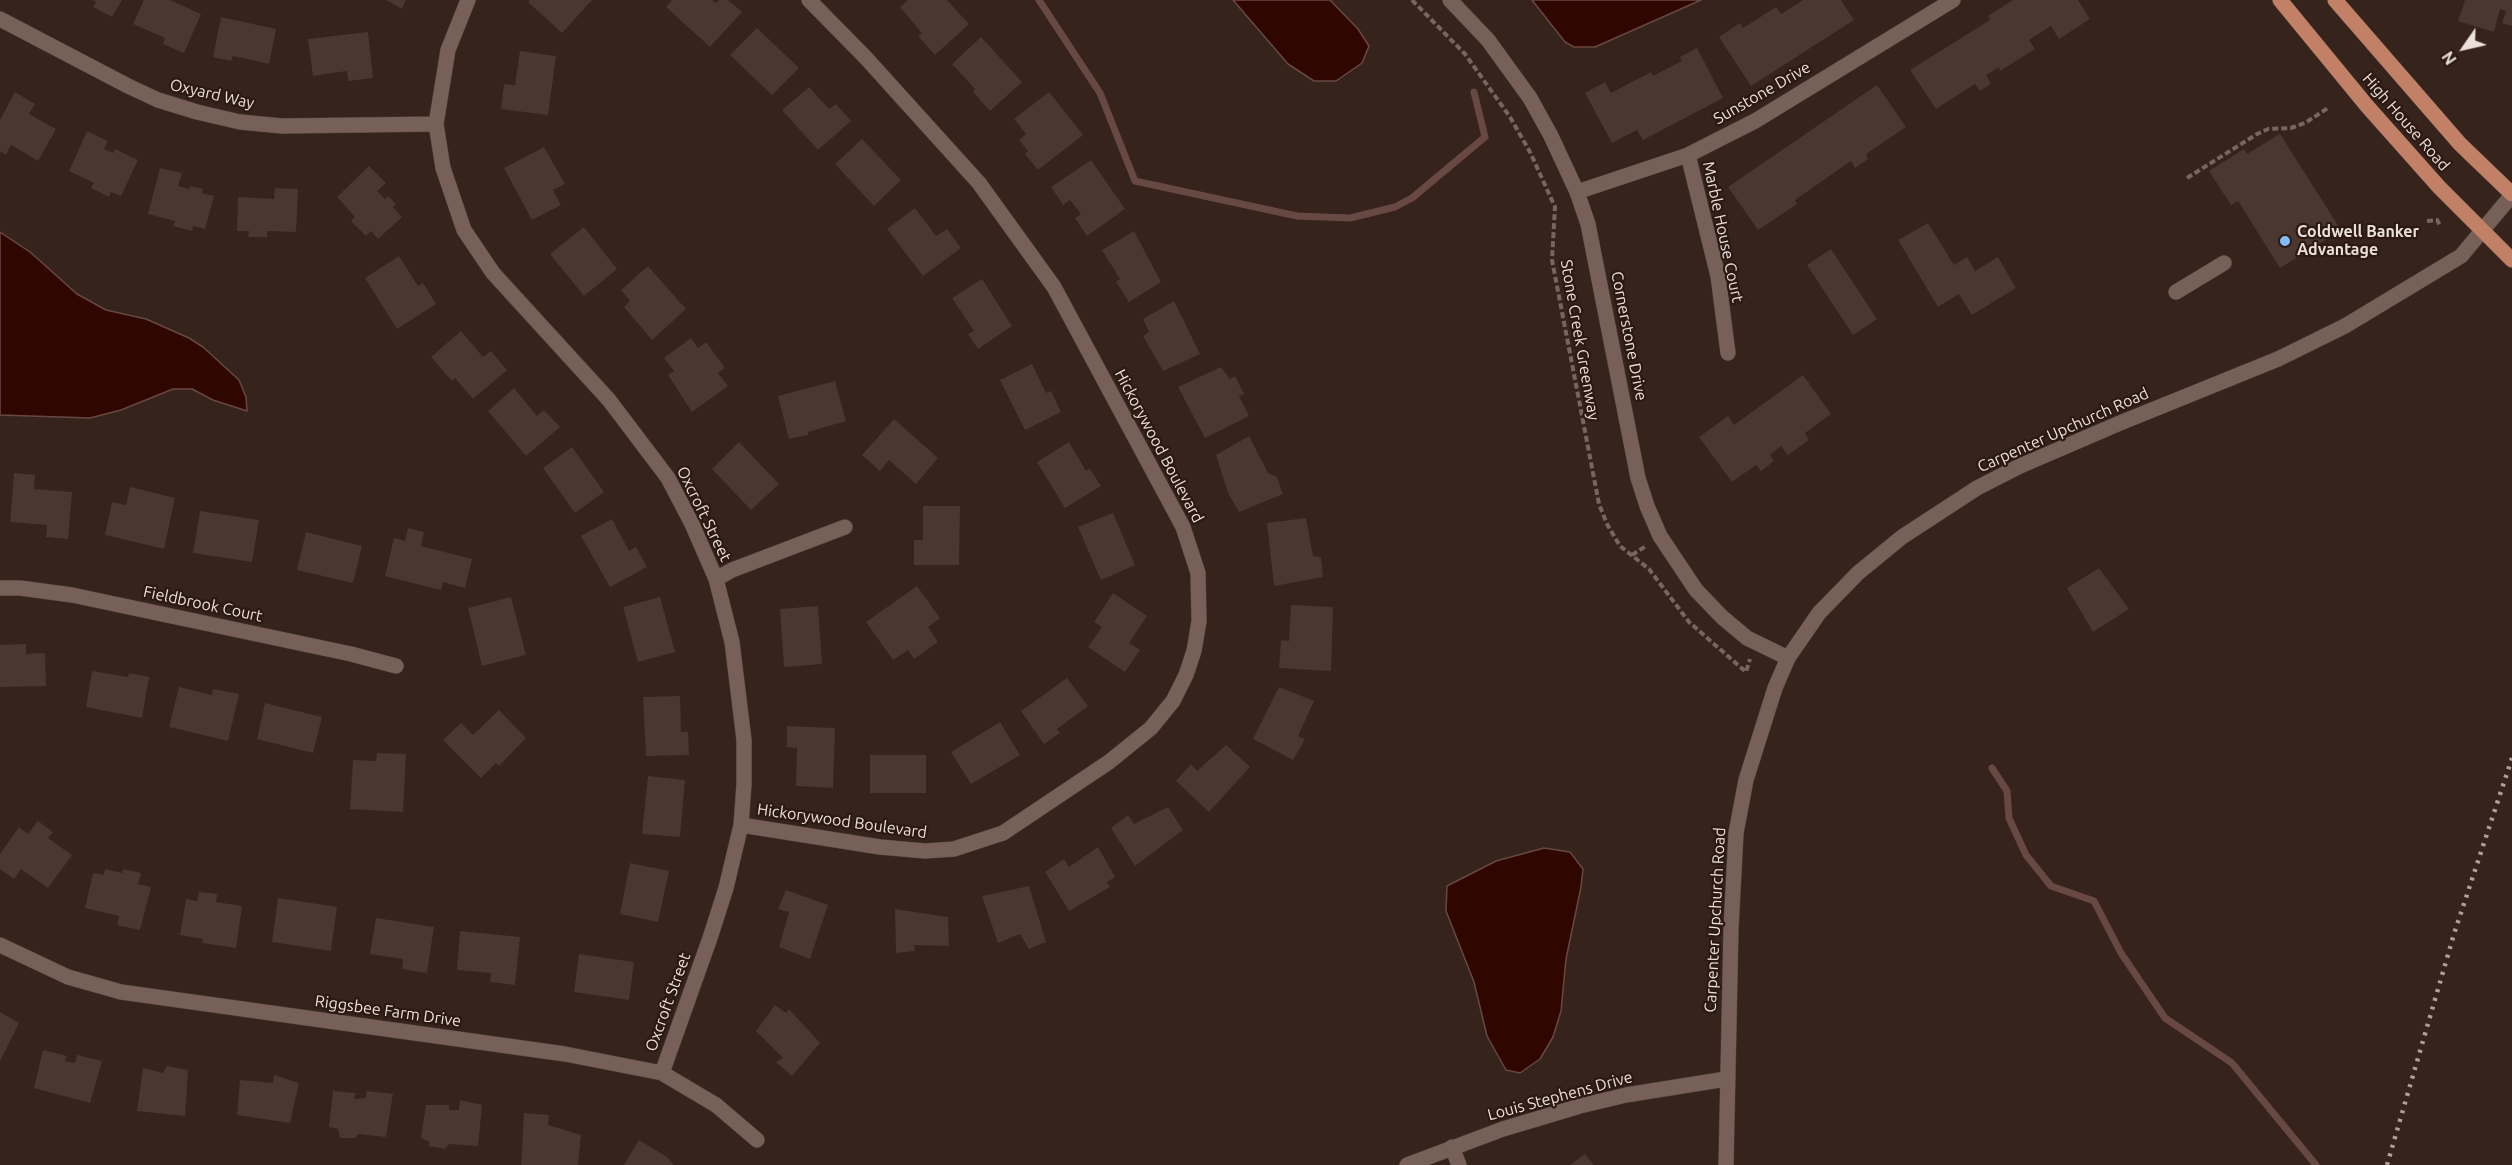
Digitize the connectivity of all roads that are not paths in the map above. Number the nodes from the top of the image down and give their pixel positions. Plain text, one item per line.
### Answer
1 (468, 0) edge
2 (810, 0) edge
3 (1450, 0) edge
4 (1953, 0) edge
5 (2280, 0) edge
6 (2335, 0) edge
7 (0, 19) edge
8 (436, 124) junction
9 (1688, 155) junction
10 (1577, 192) junction
11 (2512, 195) edge
12 (2482, 232) junction
13 (2512, 260) edge
14 (2224, 263) dead end
15 (2176, 292) dead end
16 (1728, 353) dead end
17 (845, 527) dead end
18 (716, 579) junction
19 (0, 588) edge
20 (1788, 658) junction
21 (396, 666) dead end
22 (741, 825) junction
23 (0, 945) edge
24 (662, 1073) junction
25 (1726, 1079) junction
26 (757, 1140) dead end
27 (1452, 1147) junction
28 (1407, 1165) edge
29 (1458, 1165) edge
30 (1726, 1165) edge

1 - 8 street, Oxcroft Street
2 - 22 street, Hickorywood Boulevard
3 - 10 street, Cornerstone Drive
4 - 9 street, Sunstone Drive
5 - 12 main road, High House Road
6 - 11 main road, High House Road
7 - 8 street, Oxyard Way
8 - 18 street, Oxcroft Street
9 - 10 street, Sunstone Drive
9 - 16 street, Marble House Court
10 - 20 street, Cornerstone Drive
11 - 12 street, Carpenter Upchurch Road
12 - 13 main road, High House Road
12 - 20 street, Carpenter Upchurch Road
14 - 15 street
17 - 18 street
18 - 22 street, Oxcroft Street
19 - 21 street, Fieldbrook Court
20 - 25 street, Carpenter Upchurch Road
22 - 24 street, Oxcroft Street
23 - 24 street, Riggsbee Farm Drive
24 - 26 street, Riggsbee Farm Drive
25 - 27 street, Louis Stephens Drive
25 - 30 street, Carpenter Upchurch Road
27 - 28 street, Louis Stephens Drive
27 - 29 street

